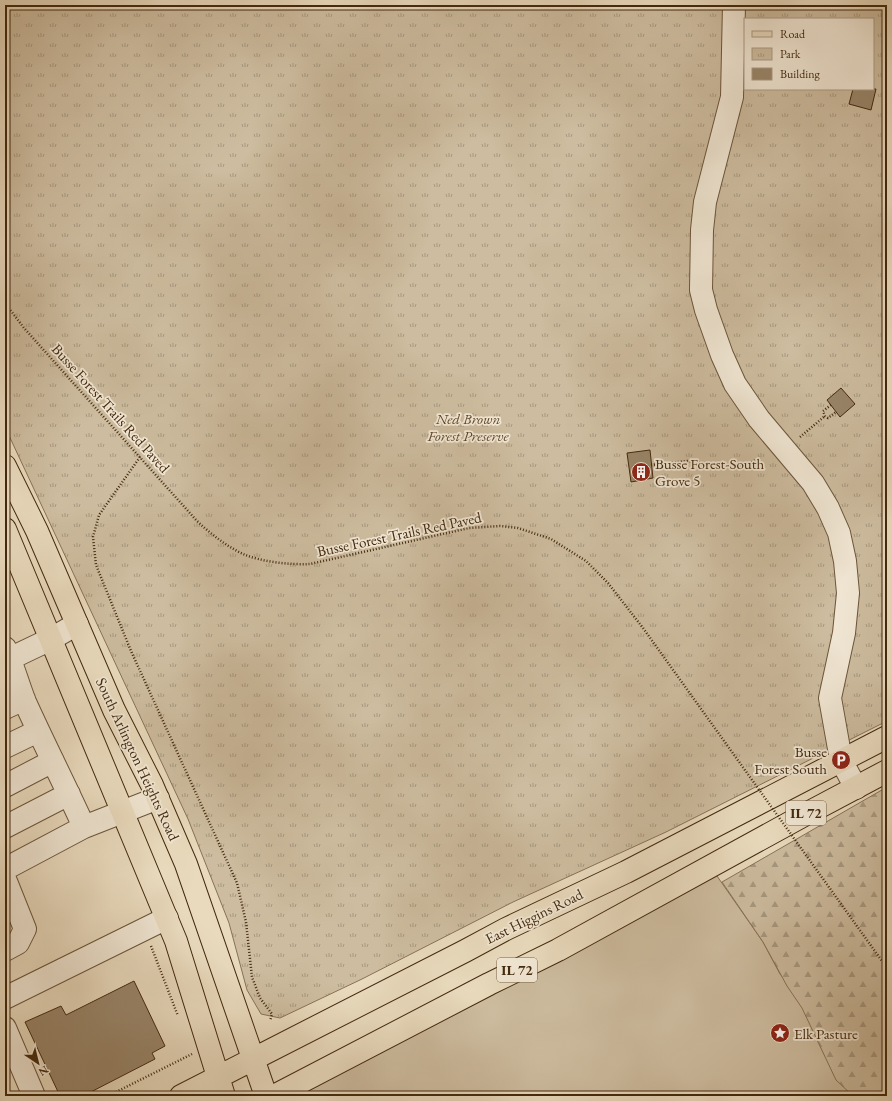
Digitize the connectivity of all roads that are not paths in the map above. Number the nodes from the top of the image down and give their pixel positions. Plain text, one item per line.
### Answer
1 (734, 5) edge
2 (5, 466) edge
3 (5, 530) edge
4 (77, 624) junction
5 (51, 639) junction
6 (7, 656) edge
7 (14, 703) edge
8 (38, 731) junction
9 (887, 737) edge
10 (5, 747) edge
11 (841, 760) junction
12 (53, 761) junction
13 (887, 771) edge
14 (5, 786) edge
15 (856, 788) junction
16 (69, 794) junction
17 (158, 798) junction
18 (122, 812) junction
19 (5, 827) edge
20 (84, 827) junction
21 (5, 869) edge
22 (5, 878) edge
23 (10, 907) edge
24 (167, 918) junction
25 (12, 947) edge
26 (5, 998) edge
27 (5, 1028) edge
28 (11, 1058) edge
29 (254, 1059) junction
30 (221, 1086) edge
31 (34, 1096) edge
32 (181, 1096) edge
33 (266, 1096) edge
34 (274, 1096) edge

1 - 11 lane
2 - 4 main road, South Arlington Heights Road
3 - 5 main road, South Arlington Heights Road
4 - 5 lane
4 - 17 main road, South Arlington Heights Road
5 - 6 lane
5 - 18 main road, South Arlington Heights Road
6 - 7 lane
7 - 8 lane
8 - 10 lane
8 - 12 lane
9 - 11 main road, East Higgins Road / IL 72
11 - 15 lane
11 - 29 main road, East Higgins Road / IL 72
12 - 14 lane
12 - 16 lane
13 - 15 main road, IL 72
15 - 34 main road, IL 72
16 - 19 lane
16 - 20 lane
17 - 18 lane
17 - 29 main road, South Arlington Heights Road
18 - 20 lane
18 - 24 main road, South Arlington Heights Road
20 - 21 lane
22 - 23 lane
23 - 25 lane
24 - 26 lane
24 - 30 main road, South Arlington Heights Road
27 - 28 lane
28 - 31 lane
29 - 30 main road, East Higgins Road / IL 72
29 - 33 main road, South Arlington Heights Road
30 - 32 main road, East Higgins Road / IL 72

